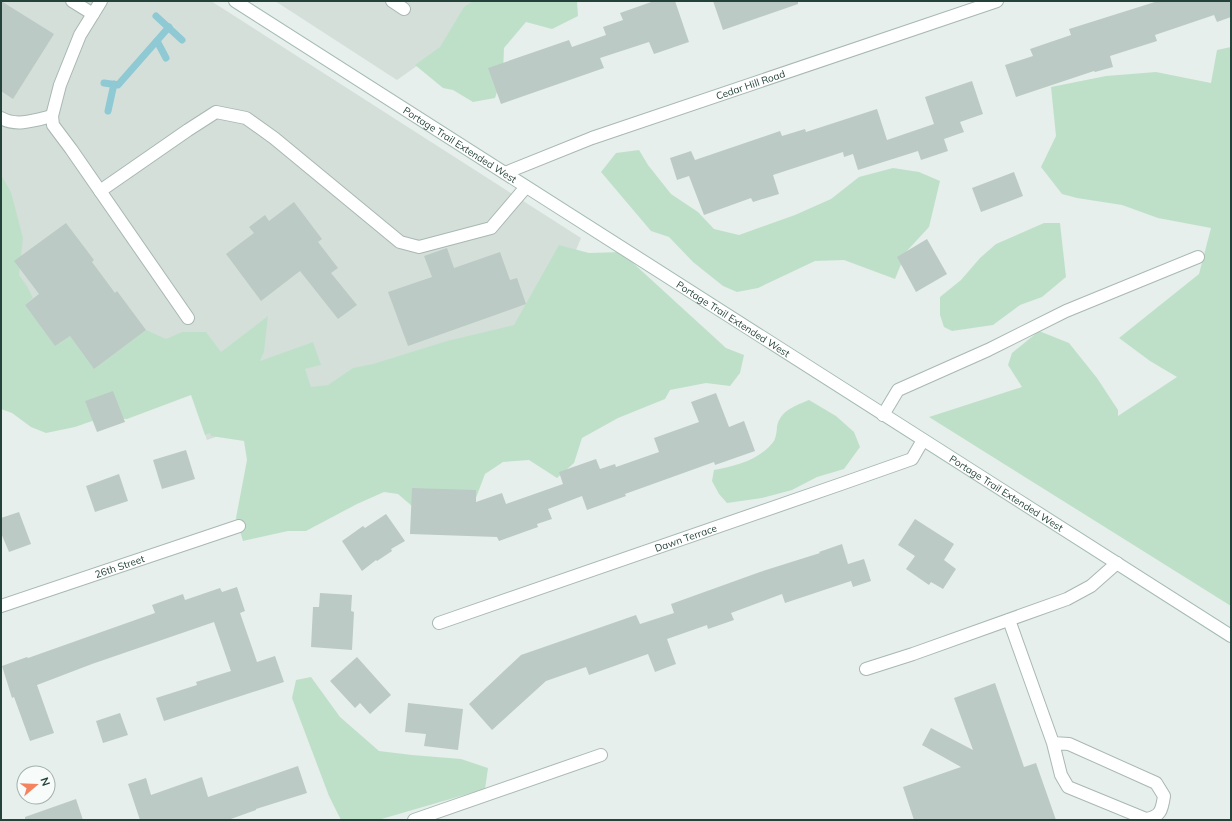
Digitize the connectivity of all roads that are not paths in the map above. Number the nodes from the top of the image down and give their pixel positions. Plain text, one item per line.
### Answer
1 (72, 1) edge
2 (102, 1) edge
3 (235, 1) edge
4 (392, 1) edge
5 (997, 1) edge
6 (404, 8) dead end
7 (93, 14) junction
8 (52, 116) junction
9 (1, 118) edge
10 (505, 173) junction
11 (526, 186) junction
12 (100, 191) junction
13 (1198, 257) dead end
14 (188, 318) dead end
15 (883, 415) junction
16 (923, 440) junction
17 (239, 526) dead end
18 (1117, 563) junction
19 (1, 606) edge
20 (1009, 620) junction
21 (439, 622) dead end
22 (1231, 636) edge
23 (866, 669) dead end
24 (1053, 743) junction
25 (601, 756) dead end
26 (414, 820) edge

1 - 7 street
2 - 7 street
3 - 10 street, Portage Trail Extended West
4 - 6 street
5 - 10 street, Cedar Hill Road
7 - 8 street
8 - 9 street
8 - 12 street
10 - 11 street, Portage Trail Extended West
11 - 12 street
11 - 15 street, Portage Trail Extended West
12 - 14 street
13 - 15 street
15 - 16 street, Portage Trail Extended West
16 - 18 street, Portage Trail Extended West
16 - 21 street, Dawn Terrace
17 - 19 street, 26th Street
18 - 20 street
18 - 22 street, Portage Trail Extended West
20 - 23 street
20 - 24 street
24 - 24 street
25 - 26 street

